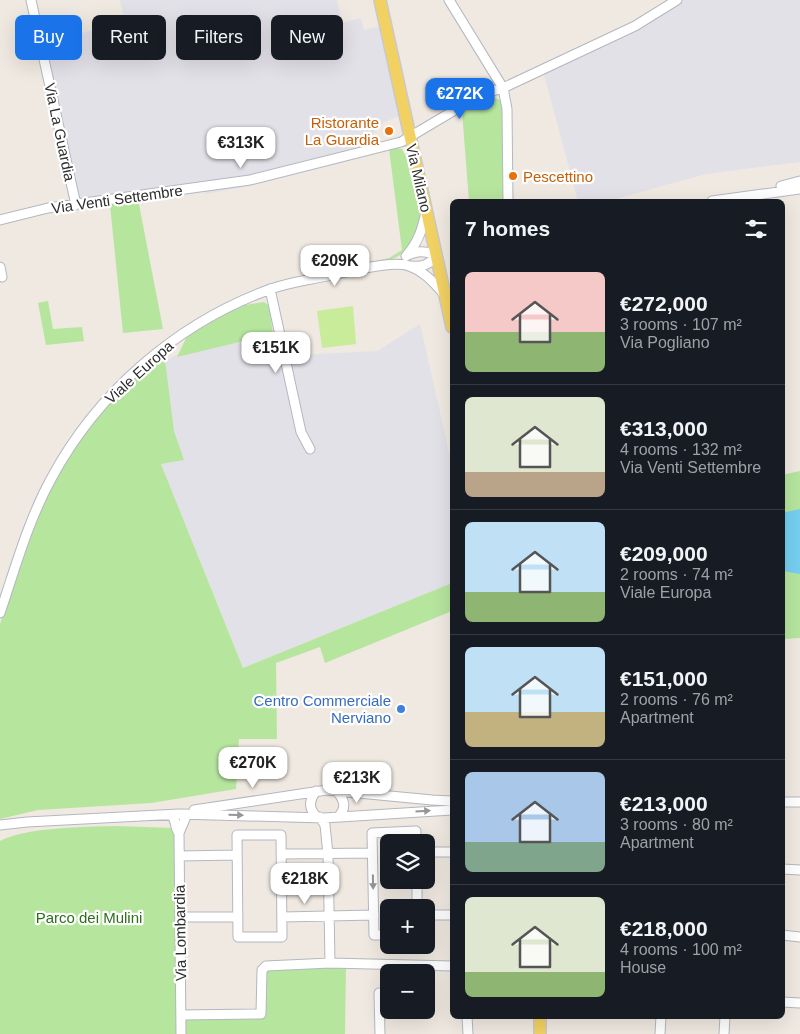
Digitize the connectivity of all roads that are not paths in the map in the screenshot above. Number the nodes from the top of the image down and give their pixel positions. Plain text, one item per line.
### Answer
1 (31, 0) edge
2 (380, 0) edge
3 (449, 0) edge
4 (677, 0) edge
5 (503, 88) junction
6 (409, 136) junction
7 (800, 181) edge
8 (800, 189) edge
9 (742, 196) junction
10 (508, 199) edge
11 (724, 199) edge
12 (76, 205) junction
13 (426, 212) junction
14 (0, 220) edge
15 (437, 255) junction
16 (406, 256) junction
17 (395, 264) junction
18 (408, 266) junction
19 (0, 267) edge
20 (2, 277) dead end
21 (270, 289) junction
22 (445, 295) junction
23 (450, 318) edge
24 (310, 449) dead end
25 (0, 613) edge
26 (316, 791) junction
27 (337, 791) junction
28 (450, 801) edge
29 (785, 802) edge
30 (800, 802) edge
31 (450, 810) edge
32 (176, 815) junction
33 (337, 816) junction
34 (318, 817) junction
35 (27, 822) junction
36 (0, 825) edge
37 (0, 830) edge
38 (326, 830) junction
39 (179, 833) junction
40 (416, 834) edge
41 (435, 852) edge
42 (450, 852) edge
43 (372, 853) junction
44 (282, 854) junction
45 (328, 854) junction
46 (237, 855) junction
47 (180, 856) junction
48 (785, 869) edge
49 (800, 870) edge
50 (374, 915) junction
51 (435, 915) edge
52 (450, 915) edge
53 (329, 916) junction
54 (238, 917) junction
55 (282, 917) junction
56 (180, 918) junction
57 (380, 935) edge
58 (785, 935) edge
59 (800, 937) edge
60 (330, 963) junction
61 (450, 966) edge
62 (379, 993) dead end
63 (785, 1002) edge
64 (800, 1003) edge
65 (181, 1015) junction
66 (468, 1019) edge
67 (534, 1019) edge
68 (540, 1019) edge
69 (661, 1019) edge
70 (725, 1019) edge
71 (182, 1034) edge
72 (380, 1034) edge
73 (468, 1034) edge
74 (534, 1034) edge
75 (540, 1034) edge
76 (660, 1034) edge
77 (724, 1034) edge

1 - 12 street, Via La Guardia
2 - 6 main road, Via Milano
3 - 5 street
4 - 5 street, Via Venti Settembre
5 - 6 street, Via Venti Settembre
5 - 10 street
6 - 12 street, Via Venti Settembre
6 - 13 main road, Via Milano
7 - 9 street
8 - 9 street
9 - 11 street
12 - 14 street, Via Venti Settembre
13 - 15 main road, Via Milano
13 - 16 street, Viale Europa
15 - 16 street
15 - 18 street
15 - 22 main road, Via Milano
16 - 17 street, Viale Europa
17 - 18 street, Viale Europa
17 - 21 street, Viale Europa
18 - 22 street, Viale Europa
19 - 20 street
21 - 24 street
21 - 25 street, Viale Europa
22 - 23 main road, Via Milano
26 - 27 street
26 - 32 street
26 - 34 street
27 - 28 street
27 - 33 street
29 - 30 street
33 -> 31 street
32 -> 34 street
32 - 35 street
32 - 39 street, Via Lombardia
32 - 39 street, Via Lombardia
33 - 34 street
33 - 38 street
34 - 38 street
35 - 36 street
35 - 37 street
38 - 45 street
39 - 47 street, Via Lombardia
40 - 43 street
41 - 42 street
43 - 45 street
43 -> 50 street
44 - 45 street
44 - 46 street
44 - 55 street
45 - 53 street
46 - 47 street
46 - 54 street
47 - 56 street, Via Lombardia
48 - 49 street
50 - 53 street
50 - 57 street
51 - 52 street
53 - 55 street
53 - 60 street
54 - 55 street
54 - 56 street
56 - 65 street, Via Lombardia
58 - 59 street
60 - 61 street
60 - 65 street
62 - 72 street
63 - 64 street
65 - 71 street, Via Lombardia
66 - 73 street
67 - 74 main road
68 - 75 main road
69 - 76 street
70 - 77 street

